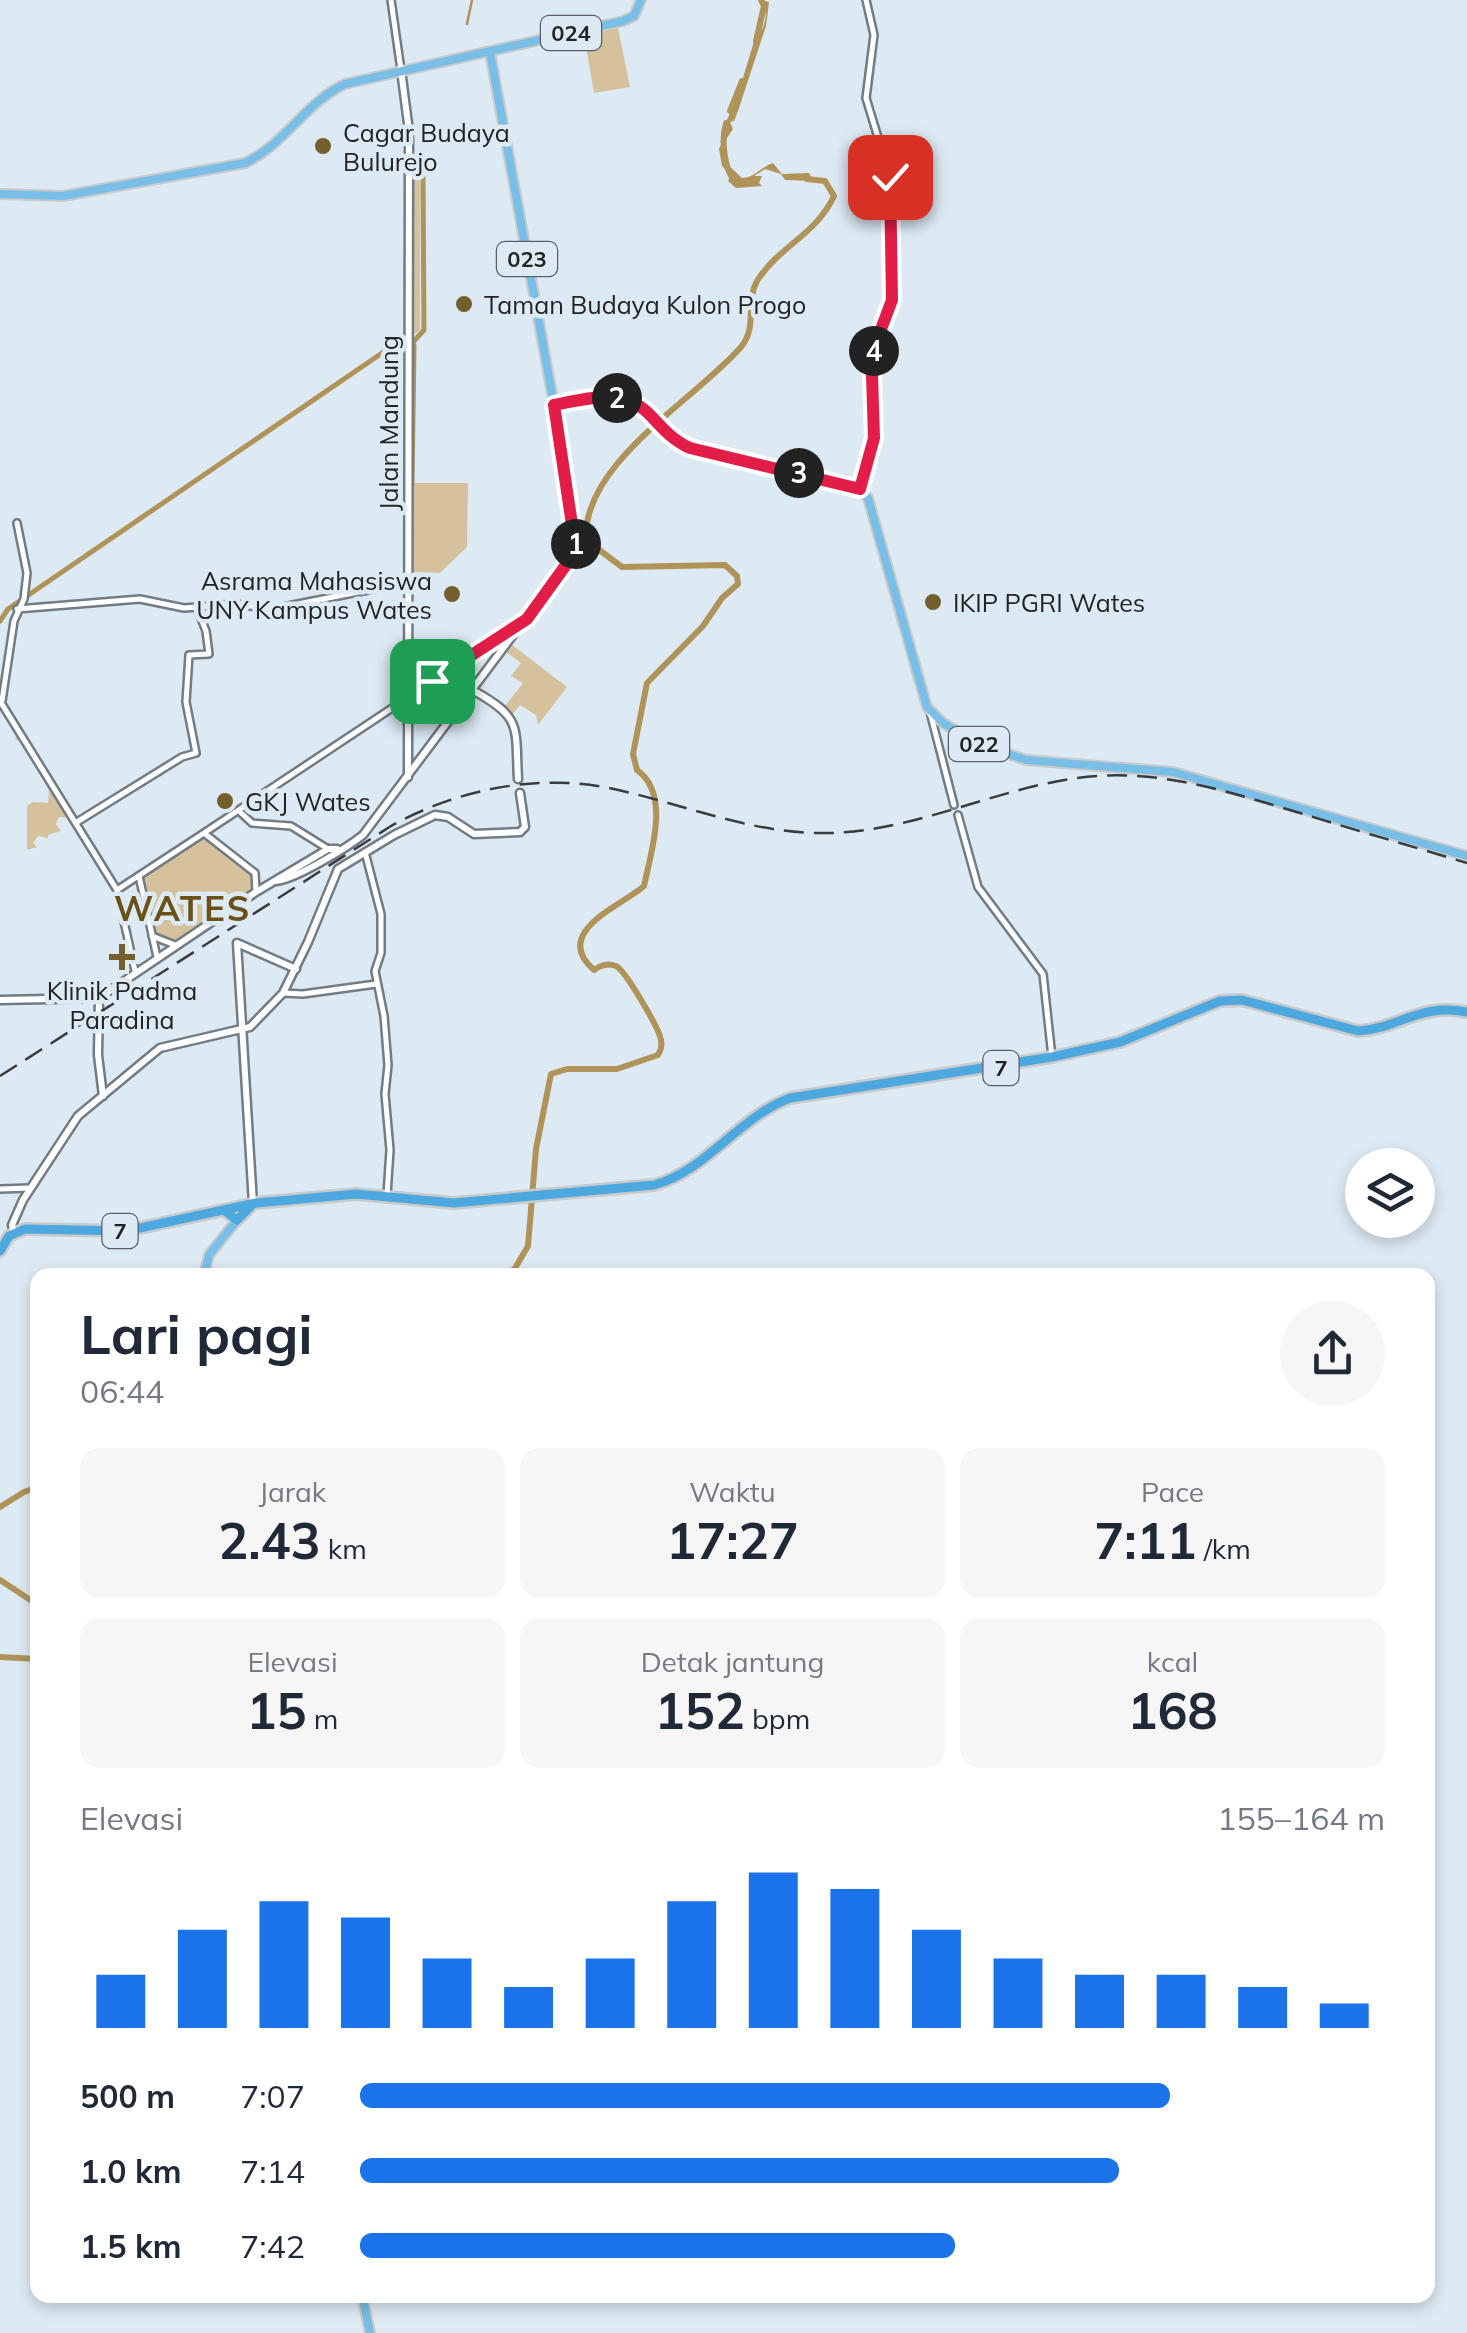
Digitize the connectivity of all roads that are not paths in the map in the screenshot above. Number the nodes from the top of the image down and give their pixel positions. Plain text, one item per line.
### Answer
1 (391, 0) edge
2 (640, 0) edge
3 (866, 0) edge
4 (490, 52) junction
5 (401, 70) junction
6 (0, 194) edge
7 (554, 405) junction
8 (860, 489) junction
9 (17, 523) dead end
10 (408, 582) junction
11 (197, 608) junction
12 (17, 609) junction
13 (527, 619) junction
14 (491, 642) junction
15 (503, 652) junction
16 (474, 690) junction
17 (407, 699) junction
18 (1, 701) edge
19 (933, 719) junction
20 (408, 777) junction
21 (518, 779) dead end
22 (520, 793) dead end
23 (954, 804) dead end
24 (239, 811) junction
25 (958, 815) dead end
26 (77, 822) junction
27 (204, 833) junction
28 (348, 846) junction
29 (328, 849) junction
30 (364, 852) junction
31 (1467, 856) edge
32 (255, 873) junction
33 (140, 876) junction
34 (272, 882) junction
35 (117, 890) junction
36 (256, 892) junction
37 (152, 936) junction
38 (175, 945) junction
39 (157, 957) junction
40 (296, 969) junction
41 (135, 971) junction
42 (376, 984) junction
43 (283, 992) junction
44 (96, 997) junction
45 (0, 1000) edge
46 (1467, 1012) edge
47 (242, 1032) junction
48 (1052, 1058) junction
49 (103, 1096) junction
50 (30, 1188) junction
51 (0, 1189) edge
52 (387, 1198) junction
53 (253, 1204) junction
54 (224, 1211) junction
55 (237, 1220) junction
56 (14, 1234) junction
57 (0, 1251) edge
58 (206, 1268) edge
59 (364, 2303) edge
60 (370, 2333) edge

1 - 5 street
2 - 4 main road, 024
3 - 8 street
4 - 5 main road
4 - 7 main road, 023
5 - 6 main road
5 - 10 main road, Jalan Mandung
7 - 8 main road
7 - 13 main road
8 - 19 main road, 022
9 - 12 street
10 - 11 street
10 - 17 main road, Jalan Mandung
11 - 12 street
11 - 26 street
12 - 18 street
13 - 14 street
13 - 15 main road
14 - 15 street
14 - 17 street
15 - 16 main road
16 - 20 main road
16 - 21 main road
17 - 20 main road, Jalan Mandung
17 - 24 street
18 - 26 street
19 - 23 street
19 - 31 main road, 022
20 - 28 main road
22 - 30 main road
24 - 27 street
24 - 29 street
25 - 48 street
26 - 35 street
27 - 32 street
27 - 33 street
28 - 29 main road
28 - 34 main road
29 - 34 main road
30 - 40 main road
30 - 42 street
32 - 34 street
32 - 36 street
33 - 35 street
33 - 37 street
34 - 36 main road
35 - 41 street
36 - 38 main road
37 - 38 street
37 - 39 street
38 - 39 main road
39 - 41 main road
40 - 43 main road
40 - 47 main road
41 - 44 main road
42 - 43 street
42 - 52 street
43 - 47 main road
44 - 45 main road
44 - 49 main road
46 - 48 highway, 7
47 - 49 main road
47 - 53 main road
48 - 52 highway, 7
49 - 50 main road
50 - 51 street
50 - 56 main road
52 - 53 highway, 7
53 - 54 highway, 7
53 - 55 highway
54 - 55 highway
54 - 56 highway, 7
55 - 58 main road
56 - 57 highway
59 - 60 main road

